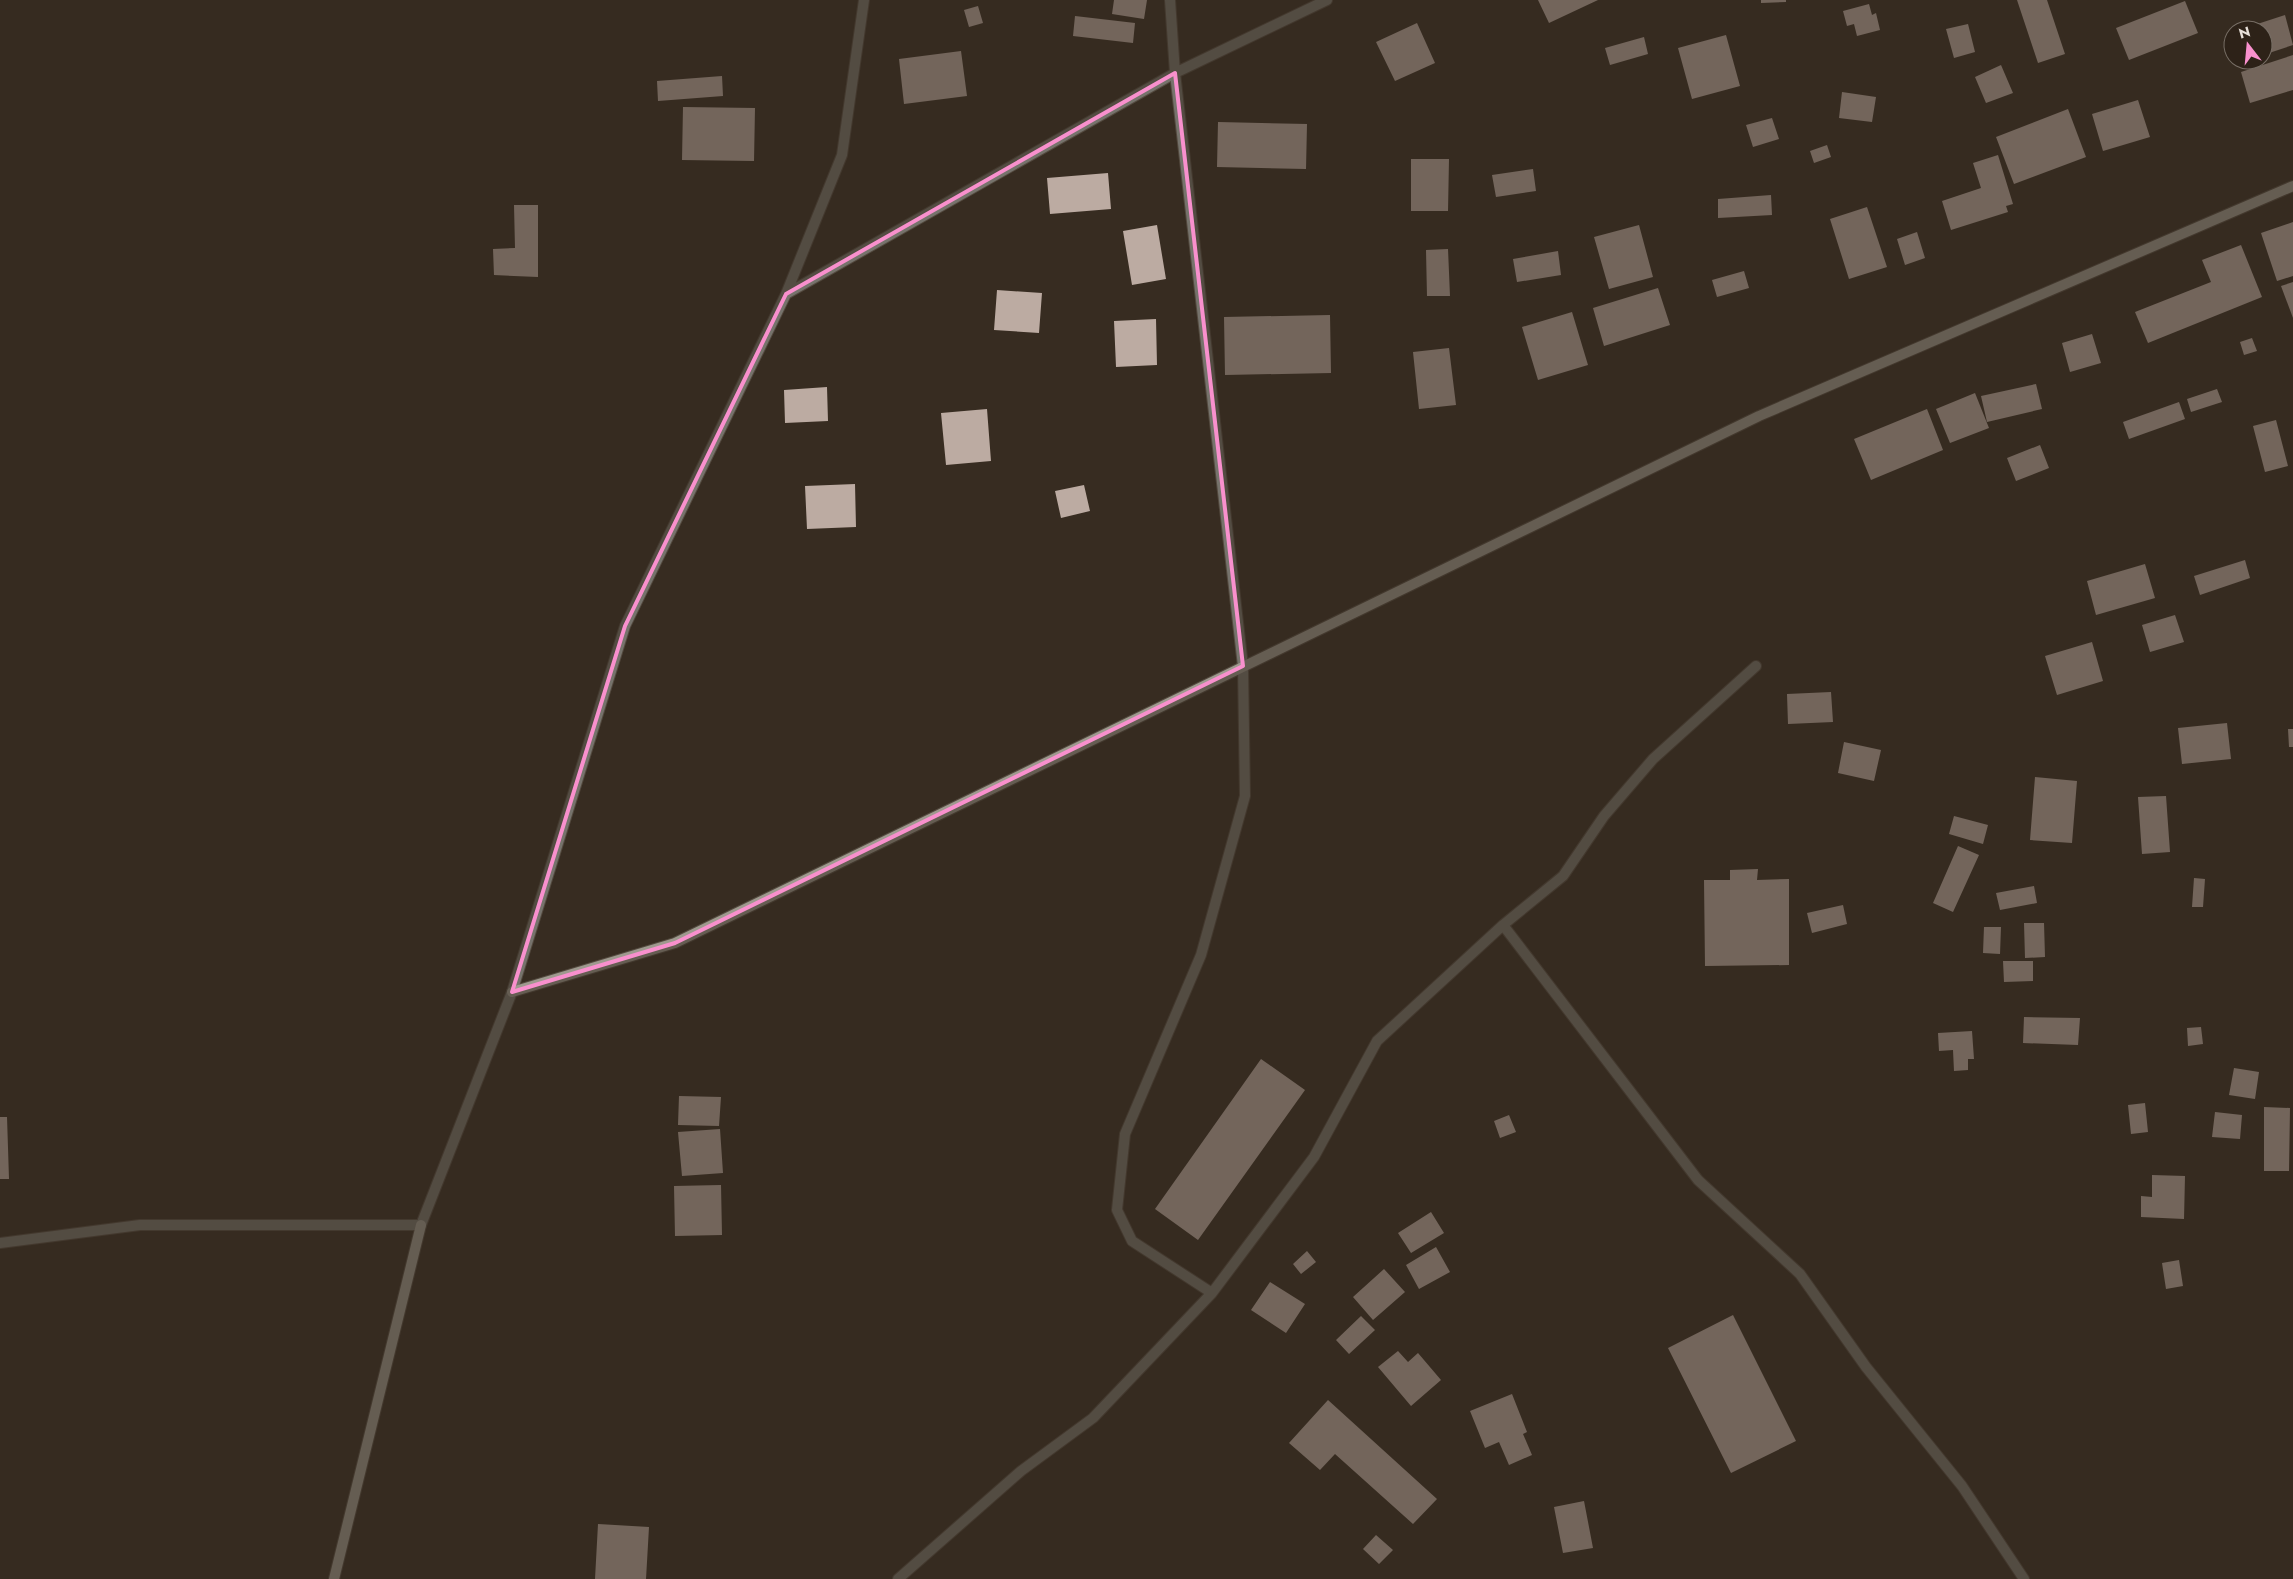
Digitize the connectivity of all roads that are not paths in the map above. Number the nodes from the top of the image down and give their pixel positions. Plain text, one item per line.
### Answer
1 (864, 0) edge
2 (1170, 0) edge
3 (1327, 0) edge
4 (1176, 73) junction
5 (2293, 186) edge
6 (786, 294) junction
7 (1243, 666) junction
8 (1756, 666) dead end
9 (1504, 925) junction
10 (512, 992) junction
11 (420, 1225) junction
12 (0, 1242) edge
13 (1212, 1293) junction
14 (334, 1579) edge
15 (898, 1579) edge
16 (2024, 1579) edge

1 - 6 street
2 - 4 street
3 - 4 street
4 - 6 street
4 - 7 street
5 - 7 street
6 - 10 street
7 - 10 street
7 - 13 street
8 - 9 street
9 - 13 street
9 - 16 street
10 - 11 street
11 - 12 street
11 - 14 street
13 - 15 street

